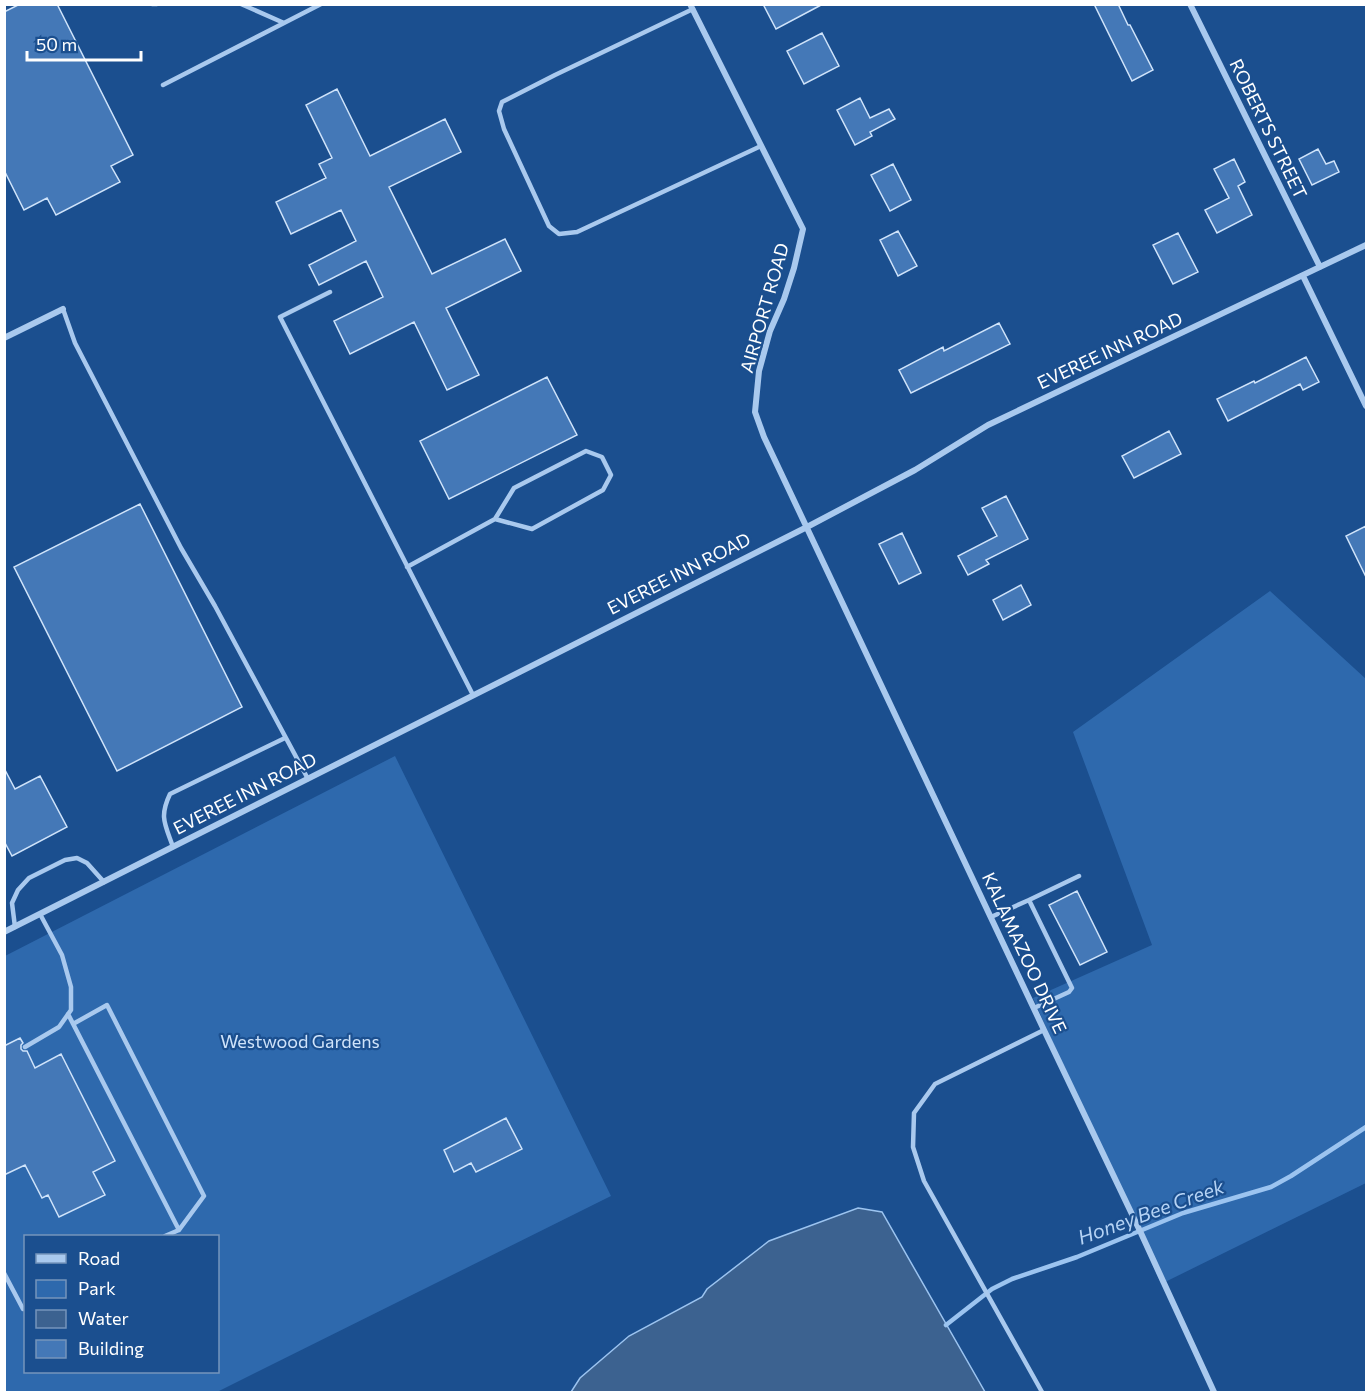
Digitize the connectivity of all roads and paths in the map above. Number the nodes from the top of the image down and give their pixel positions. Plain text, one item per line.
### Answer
1 (152, 4) edge
2 (157, 4) edge
3 (241, 4) edge
4 (321, 4) edge
5 (1190, 4) edge
6 (691, 7) edge
7 (284, 23) junction
8 (163, 85) dead end
9 (761, 146) junction
10 (1366, 245) edge
11 (1320, 267) junction
12 (1303, 276) junction
13 (330, 292) dead end
14 (63, 309) joint
15 (4, 338) edge
16 (1366, 406) edge
17 (495, 519) junction
18 (807, 527) junction
19 (407, 567) junction
20 (472, 695) junction
21 (285, 738) junction
22 (308, 779) junction
23 (173, 847) junction
24 (1079, 876) dead end
25 (104, 882) junction
26 (1029, 900) junction
27 (39, 914) junction
28 (991, 917) junction
29 (15, 927) junction
30 (4, 932) edge
31 (1034, 1008) junction
32 (68, 1014) junction
33 (73, 1024) junction
34 (1044, 1030) junction
35 (25, 1047) dead end
36 (178, 1230) junction
37 (167, 1235) edge
38 (4, 1273) edge
39 (24, 1309) edge
40 (1042, 1392) edge
41 (1214, 1392) edge

1 - 2 lane
3 - 7 lane
4 - 7 lane
5 - 11 street, ROBERTS STREET
6 - 9 street, AIRPORT ROAD
6 - 9 lane
7 - 8 lane
9 - 18 street, AIRPORT ROAD
10 - 11 street, EVEREE INN ROAD
11 - 12 street, EVEREE INN ROAD
12 - 16 street
12 - 18 street, EVEREE INN ROAD
13 - 19 lane
14 - 15 street
14 - 21 lane
17 - 17 lane
17 - 19 lane
18 - 20 street, EVEREE INN ROAD
18 - 28 street, KALAMAZOO DRIVE
19 - 20 lane
20 - 22 street, EVEREE INN ROAD
21 - 22 lane
21 - 23 lane
22 - 23 street, EVEREE INN ROAD
23 - 25 street, EVEREE INN ROAD
24 - 26 lane
25 - 27 street, EVEREE INN ROAD
25 - 29 lane
26 - 28 lane
26 - 31 lane
27 - 29 street, EVEREE INN ROAD
27 - 32 lane
28 - 31 street, KALAMAZOO DRIVE
29 - 30 street, EVEREE INN ROAD
31 - 34 street, KALAMAZOO DRIVE
32 - 33 lane
32 - 35 lane
33 - 36 lane
33 - 36 lane
34 - 40 lane
34 - 41 street, KALAMAZOO DRIVE
36 - 37 lane
38 - 39 lane

